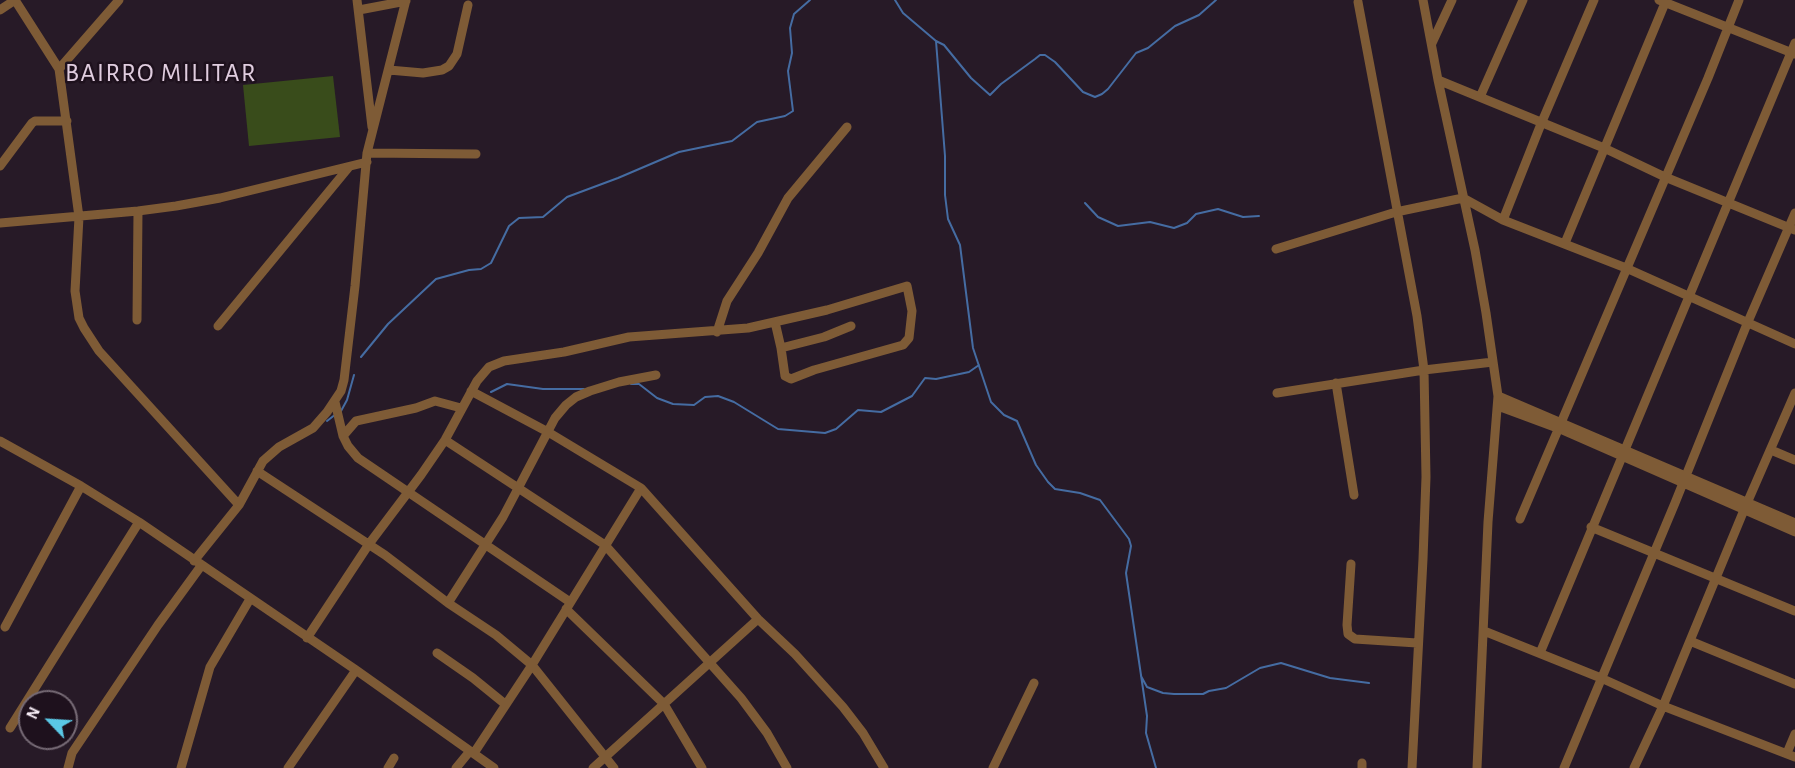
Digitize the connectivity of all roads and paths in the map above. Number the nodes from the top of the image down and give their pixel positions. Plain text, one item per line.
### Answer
1 (15, 0) edge
2 (119, 0) edge
3 (357, 0) edge
4 (406, 0) edge
5 (1423, 0) edge
6 (1452, 0) edge
7 (1523, 0) edge
8 (1594, 0) edge
9 (1738, 0) edge
10 (1662, 1) edge
11 (1358, 2) dead end
12 (468, 5) dead end
13 (0, 10) edge
14 (359, 10) junction
15 (1728, 27) junction
16 (1795, 43) edge
17 (1432, 44) junction
18 (1793, 53) edge
19 (59, 69) junction
20 (389, 70) junction
21 (1438, 80) junction
22 (1480, 97) junction
23 (67, 120) junction
24 (1541, 124) junction
25 (847, 127) dead end
26 (373, 132) junction
27 (1604, 148) junction
28 (476, 153) dead end
29 (367, 157) junction
30 (0, 165) edge
31 (349, 167) junction
32 (1665, 177) junction
33 (1462, 198) junction
34 (1729, 203) junction
35 (138, 211) junction
36 (1396, 212) junction
37 (1795, 213) edge
38 (79, 217) junction
39 (1503, 220) junction
40 (0, 223) edge
41 (1792, 229) edge
42 (1565, 243) junction
43 (1276, 249) dead end
44 (1626, 268) junction
45 (1689, 297) junction
46 (137, 320) dead end
47 (775, 322) junction
48 (1747, 324) junction
49 (218, 326) dead end
50 (851, 326) dead end
51 (717, 332) junction
52 (1795, 344) edge
53 (781, 348) junction
54 (1493, 362) junction
55 (1424, 370) junction
56 (656, 375) dead end
57 (1336, 383) junction
58 (471, 391) junction
59 (1277, 393) dead end
60 (1795, 393) edge
61 (1498, 401) junction
62 (334, 402) junction
63 (461, 408) junction
64 (1561, 425) junction
65 (548, 432) junction
66 (343, 436) junction
67 (444, 440) junction
68 (0, 441) edge
69 (1771, 450) junction
70 (1623, 453) junction
71 (1795, 460) edge
72 (257, 471) junction
73 (1685, 480) junction
74 (81, 486) junction
75 (520, 488) junction
76 (641, 488) junction
77 (408, 493) junction
78 (1354, 495) dead end
79 (239, 505) junction
80 (1745, 506) junction
81 (1520, 519) dead end
82 (139, 522) junction
83 (1795, 523) edge
84 (1591, 527) junction
85 (1795, 532) edge
86 (369, 544) junction
87 (486, 545) junction
88 (605, 545) junction
89 (1655, 553) junction
90 (198, 563) junction
91 (1351, 564) dead end
92 (1716, 578) junction
93 (250, 599) junction
94 (448, 603) junction
95 (568, 605) junction
96 (1795, 611) edge
97 (758, 619) junction
98 (5, 627) dead end
99 (1484, 631) junction
100 (307, 638) junction
101 (1690, 641) junction
102 (1417, 643) junction
103 (437, 653) dead end
104 (1540, 653) junction
105 (711, 662) junction
106 (532, 665) junction
107 (356, 670) junction
108 (1600, 678) junction
109 (1034, 683) dead end
110 (1795, 684) edge
111 (505, 704) junction
112 (664, 704) junction
113 (1663, 706) junction
114 (10, 728) dead end
115 (1795, 734) edge
116 (472, 752) junction
117 (1791, 755) edge
118 (605, 758) junction
119 (394, 759) dead end
120 (68, 768) edge
121 (181, 768) edge
122 (288, 768) edge
123 (388, 768) edge
124 (456, 768) edge
125 (494, 768) edge
126 (593, 768) edge
127 (614, 768) edge
128 (702, 768) edge
129 (787, 768) edge
130 (884, 768) edge
131 (993, 768) edge
132 (1412, 768) edge
133 (1477, 768) edge
134 (1564, 768) edge
135 (1634, 768) edge

1 - 13 street
1 - 19 street
2 - 19 street
3 - 14 street
4 - 14 street
4 - 20 street
5 - 17 street
6 - 17 street
7 - 22 street
8 - 24 street
9 - 15 street
10 - 15 street
10 - 27 street
11 - 36 street
12 - 20 street
14 - 26 street
15 - 18 street
15 - 32 street
16 - 18 street
17 - 21 street
18 - 34 street
19 - 23 street
20 - 26 street
21 - 22 street
21 - 33 street
22 - 24 street
23 - 30 street
23 - 38 street
24 - 27 street
24 - 39 street
25 - 51 street
26 - 29 street
27 - 32 street
27 - 42 street
28 - 29 street
29 - 31 street
29 - 62 street
31 - 35 street
31 - 49 street
32 - 34 street
32 - 44 street
33 - 36 street
33 - 39 street
33 - 54 street
34 - 41 street
34 - 45 street
35 - 38 street
35 - 46 street
36 - 43 street
36 - 55 street
37 - 41 street
38 - 40 street
38 - 79 street
39 - 42 street
41 - 48 street
42 - 44 street
44 - 45 street
44 - 64 street
45 - 48 street
45 - 70 street
47 - 51 street
47 - 53 street
47 - 53 street
48 - 52 street
48 - 73 street
50 - 53 street
51 - 58 street
54 - 55 street
54 - 61 street
55 - 57 street
55 - 102 street
56 - 65 street
57 - 59 street
57 - 78 street
58 - 63 street
58 - 65 street
60 - 69 street
61 - 64 street
61 - 99 street
62 - 66 street
62 - 72 street
63 - 66 street
63 - 67 street
64 - 70 street
64 - 81 street
65 - 75 street
65 - 76 street
66 - 77 street
67 - 75 street
67 - 77 street
68 - 74 street
69 - 71 street
69 - 80 street
70 - 73 street
70 - 84 street
72 - 79 street
72 - 86 street
73 - 80 street
73 - 89 street
74 - 82 street
74 - 98 street
75 - 87 street
75 - 88 street
76 - 88 street
76 - 97 street
77 - 86 street
77 - 87 street
79 - 90 street
80 - 83 street
80 - 85 street
80 - 92 street
82 - 90 street
82 - 114 street
84 - 89 street
84 - 104 street
86 - 94 street
86 - 100 street
87 - 94 street
87 - 95 street
88 - 95 street
88 - 105 street
89 - 92 street
89 - 108 street
90 - 93 street
90 - 120 street
91 - 102 street
92 - 96 street
92 - 101 street
93 - 100 street
93 - 121 street
94 - 106 street
95 - 106 street
95 - 112 street
97 - 105 street
97 - 130 street
99 - 104 street
99 - 133 street
100 - 107 street
101 - 110 street
101 - 113 street
102 - 132 street
103 - 111 street
104 - 108 street
105 - 112 street
105 - 129 street
106 - 111 street
106 - 118 street
107 - 116 street
107 - 122 street
108 - 113 street
108 - 134 street
109 - 131 street
111 - 116 street
112 - 118 street
112 - 128 street
113 - 117 street
113 - 135 street
115 - 117 street
116 - 124 street
116 - 125 street
118 - 126 street
118 - 127 street
119 - 123 street

